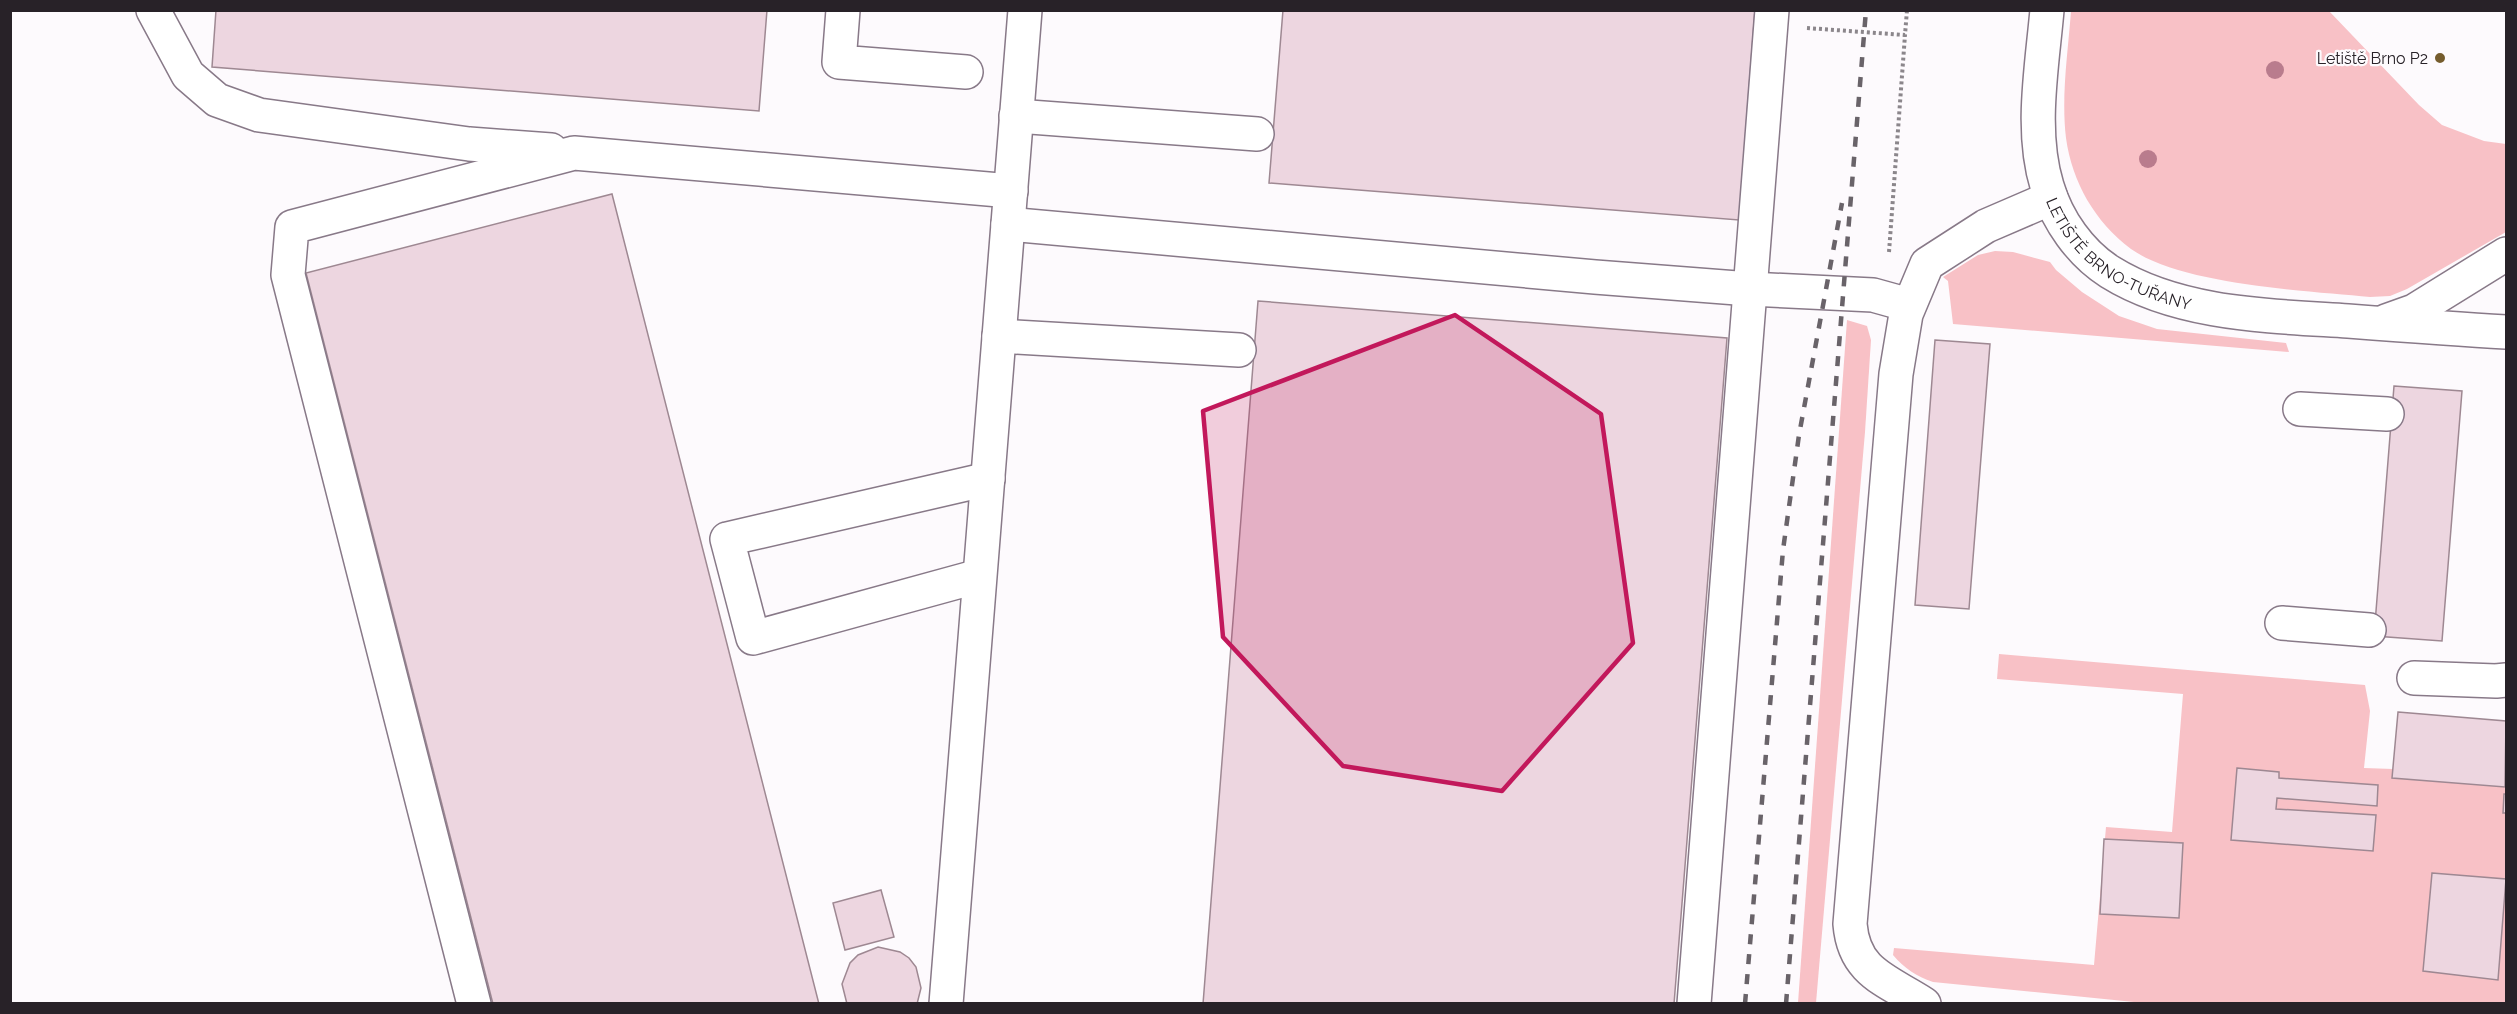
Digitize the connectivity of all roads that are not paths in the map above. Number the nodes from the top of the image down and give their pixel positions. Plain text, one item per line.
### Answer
1 (153, 10) edge
2 (843, 10) edge
3 (1025, 10) edge
4 (2047, 10) edge
5 (1771, 18) edge
6 (966, 72) dead end
7 (1016, 116) junction
8 (1257, 134) dead end
9 (574, 153) junction
10 (1011, 191) junction
11 (2051, 198) junction
12 (1008, 224) junction
13 (2506, 254) edge
14 (1750, 289) junction
15 (1897, 301) junction
16 (2379, 323) junction
17 (2506, 332) edge
18 (999, 336) junction
19 (1239, 350) dead end
20 (2300, 409) dead end
21 (2387, 414) dead end
22 (988, 479) junction
23 (979, 576) junction
24 (2282, 623) dead end
25 (2369, 630) dead end
26 (2414, 678) dead end
27 (2506, 680) edge
28 (474, 1004) edge
29 (946, 1004) edge
30 (1694, 1004) edge
31 (1924, 1004) edge

1 - 9 street
2 - 6 street
3 - 7 street
4 - 11 street, LETIŠTĚ BRNO-TUŘANY
5 - 14 street
7 - 8 street
7 - 10 street
9 - 10 street
9 - 28 street
10 - 12 street
11 - 15 street
11 - 16 street, LETIŠTĚ BRNO-TUŘANY
12 - 14 street
12 - 18 street
13 - 16 street
14 - 15 street
14 - 30 street
15 - 31 street
16 - 17 street, LETIŠTĚ BRNO-TUŘANY
18 - 19 street
18 - 22 street
20 - 21 street
22 - 23 street
22 - 23 street
23 - 29 street
24 - 25 street
26 - 27 street

